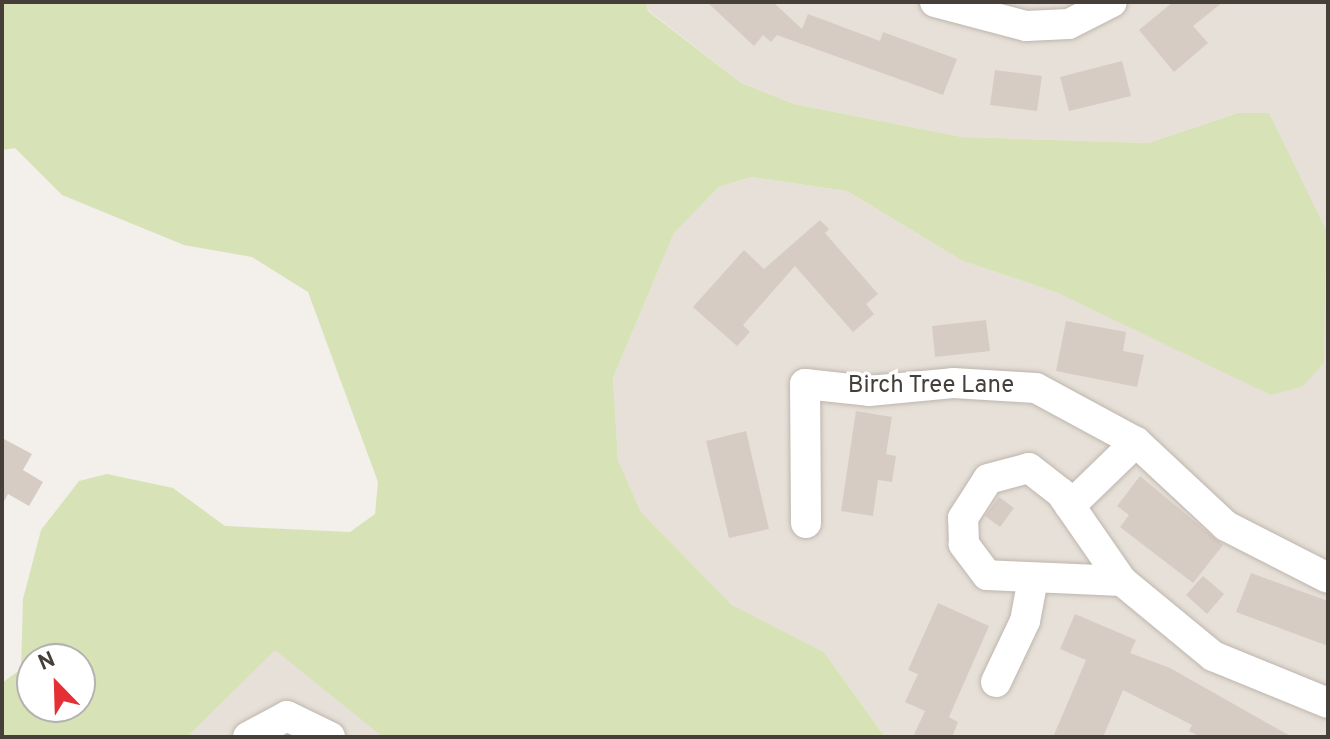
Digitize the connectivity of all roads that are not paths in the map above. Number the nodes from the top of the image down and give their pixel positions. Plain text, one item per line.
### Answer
1 (935, 2) edge
2 (1112, 2) edge
3 (1136, 442) junction
4 (1070, 506) junction
5 (806, 523) dead end
6 (1328, 578) edge
7 (1033, 579) junction
8 (1122, 581) junction
9 (996, 682) dead end
10 (1328, 703) edge
11 (248, 737) edge
12 (330, 737) edge

1 - 2 street
3 - 4 street
3 - 5 street, Birch Tree Lane
3 - 6 street, Birch Tree Lane
4 - 7 street
4 - 8 street
7 - 8 street
7 - 9 street
8 - 10 street
11 - 12 street

